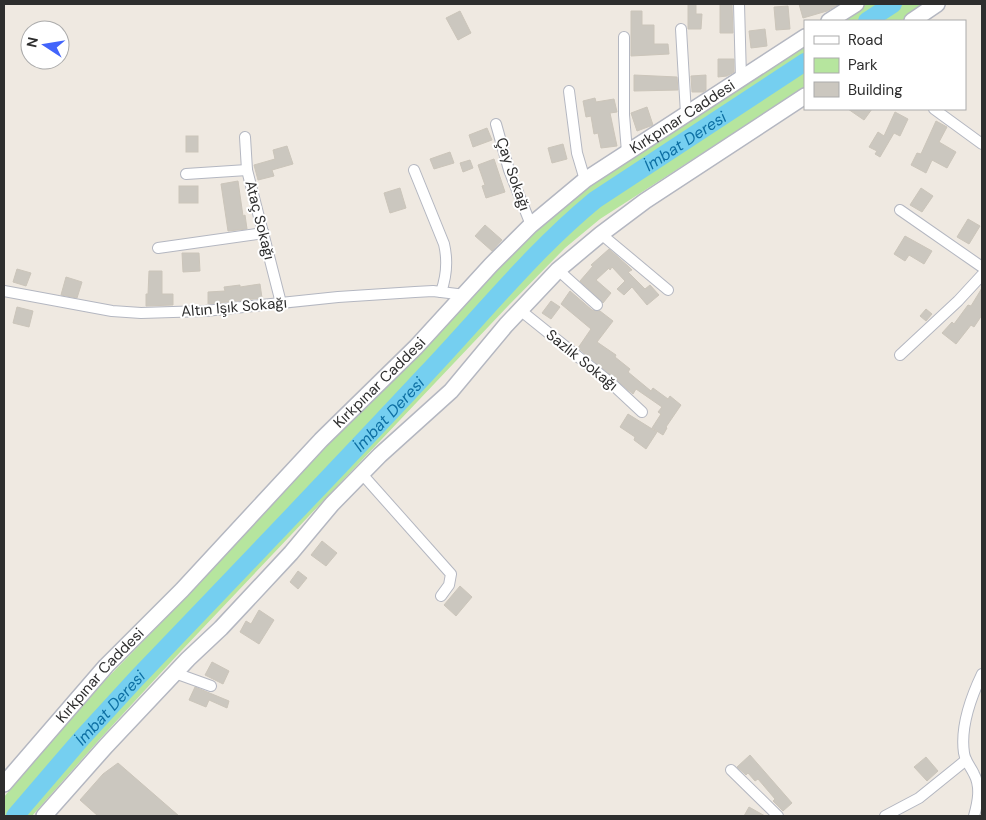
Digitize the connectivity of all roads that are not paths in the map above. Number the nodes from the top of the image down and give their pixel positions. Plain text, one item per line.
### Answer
1 (739, 4) edge
2 (856, 4) edge
3 (938, 4) edge
4 (831, 20) edge
5 (914, 20) edge
6 (681, 29) dead end
7 (624, 37) dead end
8 (804, 38) edge
9 (741, 79) junction
10 (569, 91) dead end
11 (804, 97) edge
12 (935, 110) edge
13 (686, 114) junction
14 (496, 124) dead end
15 (245, 137) dead end
16 (982, 144) edge
17 (628, 152) junction
18 (247, 170) junction
19 (414, 170) dead end
20 (186, 174) dead end
21 (585, 180) junction
22 (900, 210) dead end
23 (531, 225) junction
24 (264, 233) junction
25 (601, 234) junction
26 (158, 248) dead end
27 (982, 267) edge
28 (558, 270) junction
29 (982, 275) edge
30 (668, 290) dead end
31 (4, 291) edge
32 (441, 292) junction
33 (465, 295) junction
34 (281, 303) junction
35 (597, 305) dead end
36 (520, 310) junction
37 (900, 355) dead end
38 (642, 412) dead end
39 (362, 474) junction
40 (441, 596) dead end
41 (175, 673) junction
42 (982, 674) edge
43 (211, 686) dead end
44 (966, 760) junction
45 (731, 770) dead end
46 (4, 784) edge
47 (44, 816) edge
48 (778, 816) edge
49 (885, 816) edge
50 (974, 816) edge

1 - 9 street
2 - 4 street
3 - 5 street
6 - 13 street
7 - 17 street
8 - 9 street, Kırkpınar Caddesi
9 - 13 street, Kırkpınar Caddesi
10 - 21 street
11 - 25 street
12 - 16 street
13 - 17 street, Kırkpınar Caddesi
14 - 23 street, Çay Sokağı
15 - 18 street, Ataç Sokağı
17 - 21 street, Kırkpınar Caddesi
18 - 20 street
18 - 24 street, Ataç Sokağı
19 - 32 street
21 - 23 street, Kırkpınar Caddesi
22 - 27 street
23 - 33 street, Kırkpınar Caddesi
24 - 26 street
24 - 34 street, Ataç Sokağı
25 - 28 street
25 - 30 street
28 - 35 street
28 - 36 street
29 - 37 street
31 - 34 street, Altın Işık Sokağı
32 - 33 street, Altın Işık Sokağı
32 - 34 street, Altın Işık Sokağı
33 - 46 street, Kırkpınar Caddesi
36 - 38 street, Sazlık Sokağı
36 - 39 street
39 - 40 street
39 - 41 street
41 - 43 street
41 - 47 street
42 - 44 street
44 - 49 street
44 - 50 street
45 - 48 street

